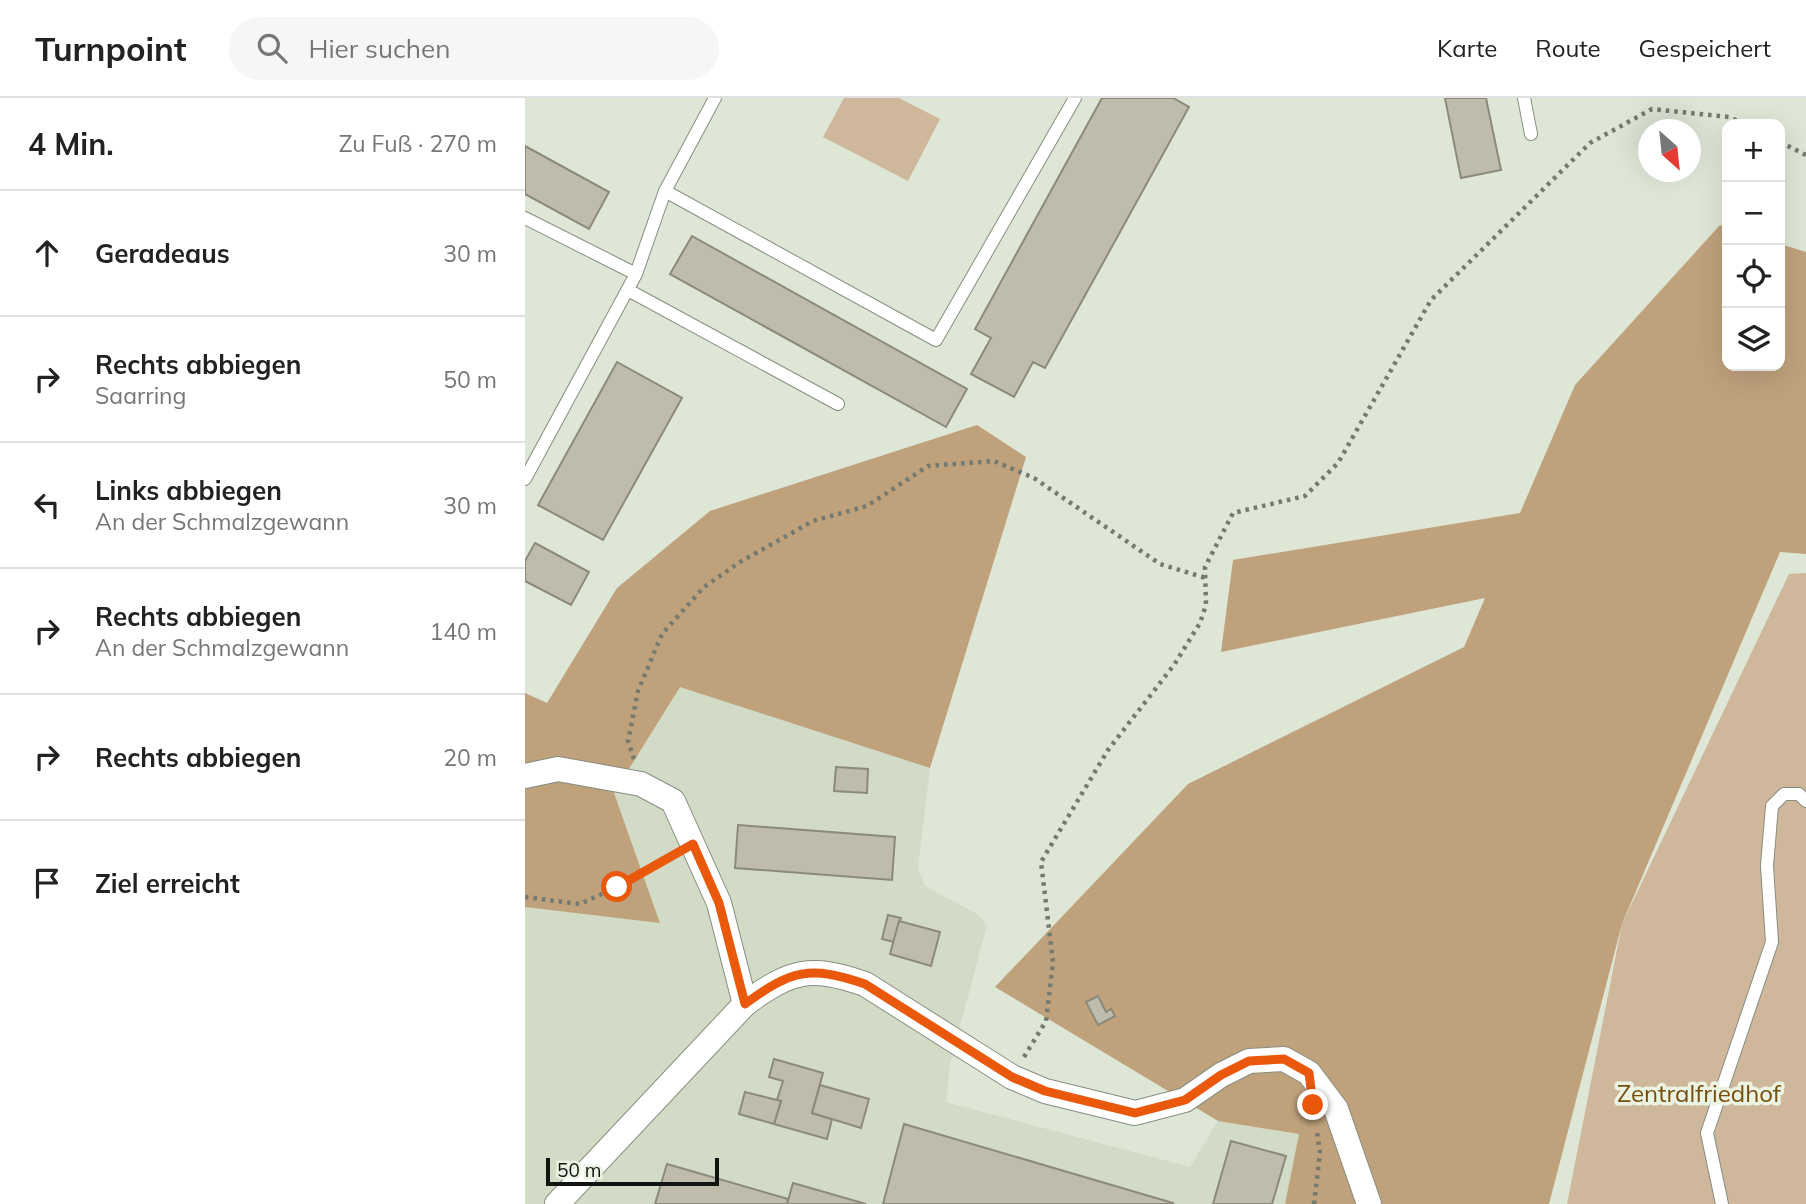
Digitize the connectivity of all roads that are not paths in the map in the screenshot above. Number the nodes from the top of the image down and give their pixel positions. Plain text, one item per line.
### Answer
1 (715, 98) edge
2 (1075, 98) edge
3 (1524, 98) edge
4 (1531, 134) dead end
5 (665, 191) junction
6 (525, 218) edge
7 (636, 274) junction
8 (628, 290) junction
9 (838, 404) dead end
10 (525, 479) edge
11 (525, 776) edge
12 (1806, 801) edge
13 (745, 1004) junction
14 (557, 1204) edge
15 (1369, 1204) edge
16 (1722, 1204) edge

1 - 5 lane
2 - 5 lane
3 - 4 lane
5 - 7 lane
6 - 7 lane
7 - 8 lane
8 - 9 lane
8 - 10 lane
11 - 13 street
12 - 16 lane
13 - 14 street
13 - 15 street

